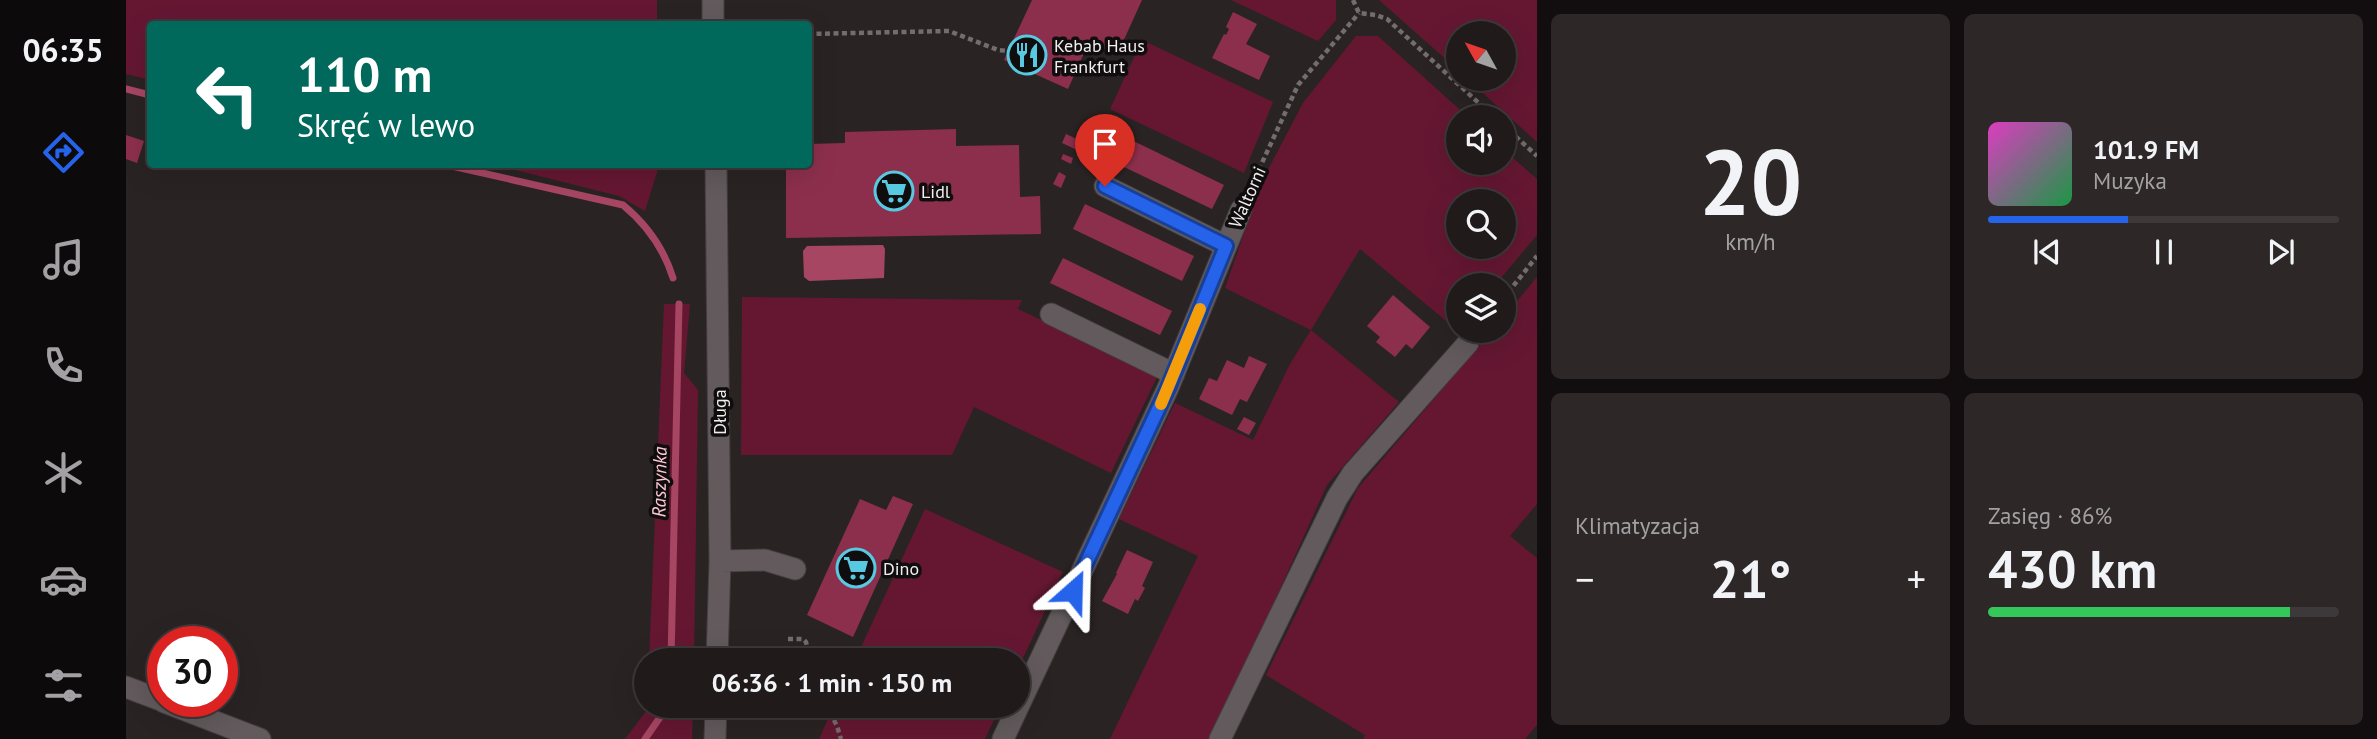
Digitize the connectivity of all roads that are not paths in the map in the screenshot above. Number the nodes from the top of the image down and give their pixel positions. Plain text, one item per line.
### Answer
1 (713, 0) edge
2 (713, 21) edge
3 (716, 168) edge
4 (1105, 186) dead end
5 (1241, 210) road end
6 (1226, 246) junction
7 (1051, 314) dead end
8 (1468, 343) dead end
9 (1174, 374) junction
10 (720, 561) junction
11 (794, 569) dead end
12 (717, 648) edge
13 (126, 687) edge
14 (147, 696) edge
15 (202, 717) edge
16 (716, 718) edge
17 (260, 739) edge
18 (715, 739) edge
19 (1003, 739) edge
20 (1220, 739) edge

1 - 2 street
3 - 10 street, Długa
4 - 6 street
5 - 6 street, Waltorni
6 - 9 street, Waltorni
7 - 9 street
8 - 20 street
9 - 19 street, Waltorni
10 - 11 street
10 - 12 street, Długa
13 - 14 street
15 - 17 street
16 - 18 street

